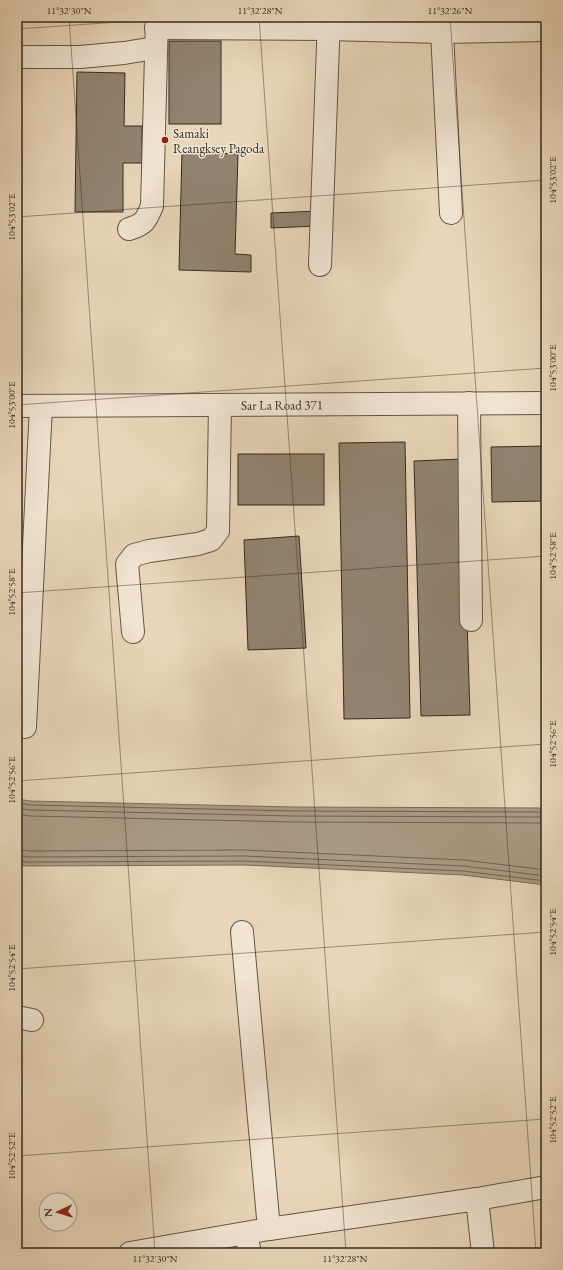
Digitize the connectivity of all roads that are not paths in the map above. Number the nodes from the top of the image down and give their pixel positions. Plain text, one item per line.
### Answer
1 (328, 23) edge
2 (454, 27) edge
3 (546, 30) edge
4 (156, 31) edge
5 (17, 57) edge
6 (451, 213) dead end
7 (129, 229) dead end
8 (320, 265) dead end
9 (469, 403) junction
10 (546, 403) edge
11 (220, 405) junction
12 (17, 406) edge
13 (41, 406) junction
14 (471, 620) dead end
15 (133, 632) dead end
16 (25, 727) dead end
17 (242, 932) dead end
18 (546, 1187) edge
19 (477, 1199) junction
20 (269, 1229) junction
21 (248, 1243) edge
22 (130, 1253) edge
23 (483, 1253) edge

1 - 2 street
1 - 4 street
1 - 8 street
2 - 3 street
2 - 6 street
4 - 5 street
4 - 7 street
9 - 10 street, Sar La Road 371
9 - 11 street, Sar La Road 371
9 - 14 street
11 - 13 street, Sar La Road 371
11 - 15 street
12 - 13 street, Sar La Road 371
13 - 16 street
17 - 20 street
18 - 19 street
19 - 20 street
19 - 23 street
20 - 21 street
21 - 22 street

